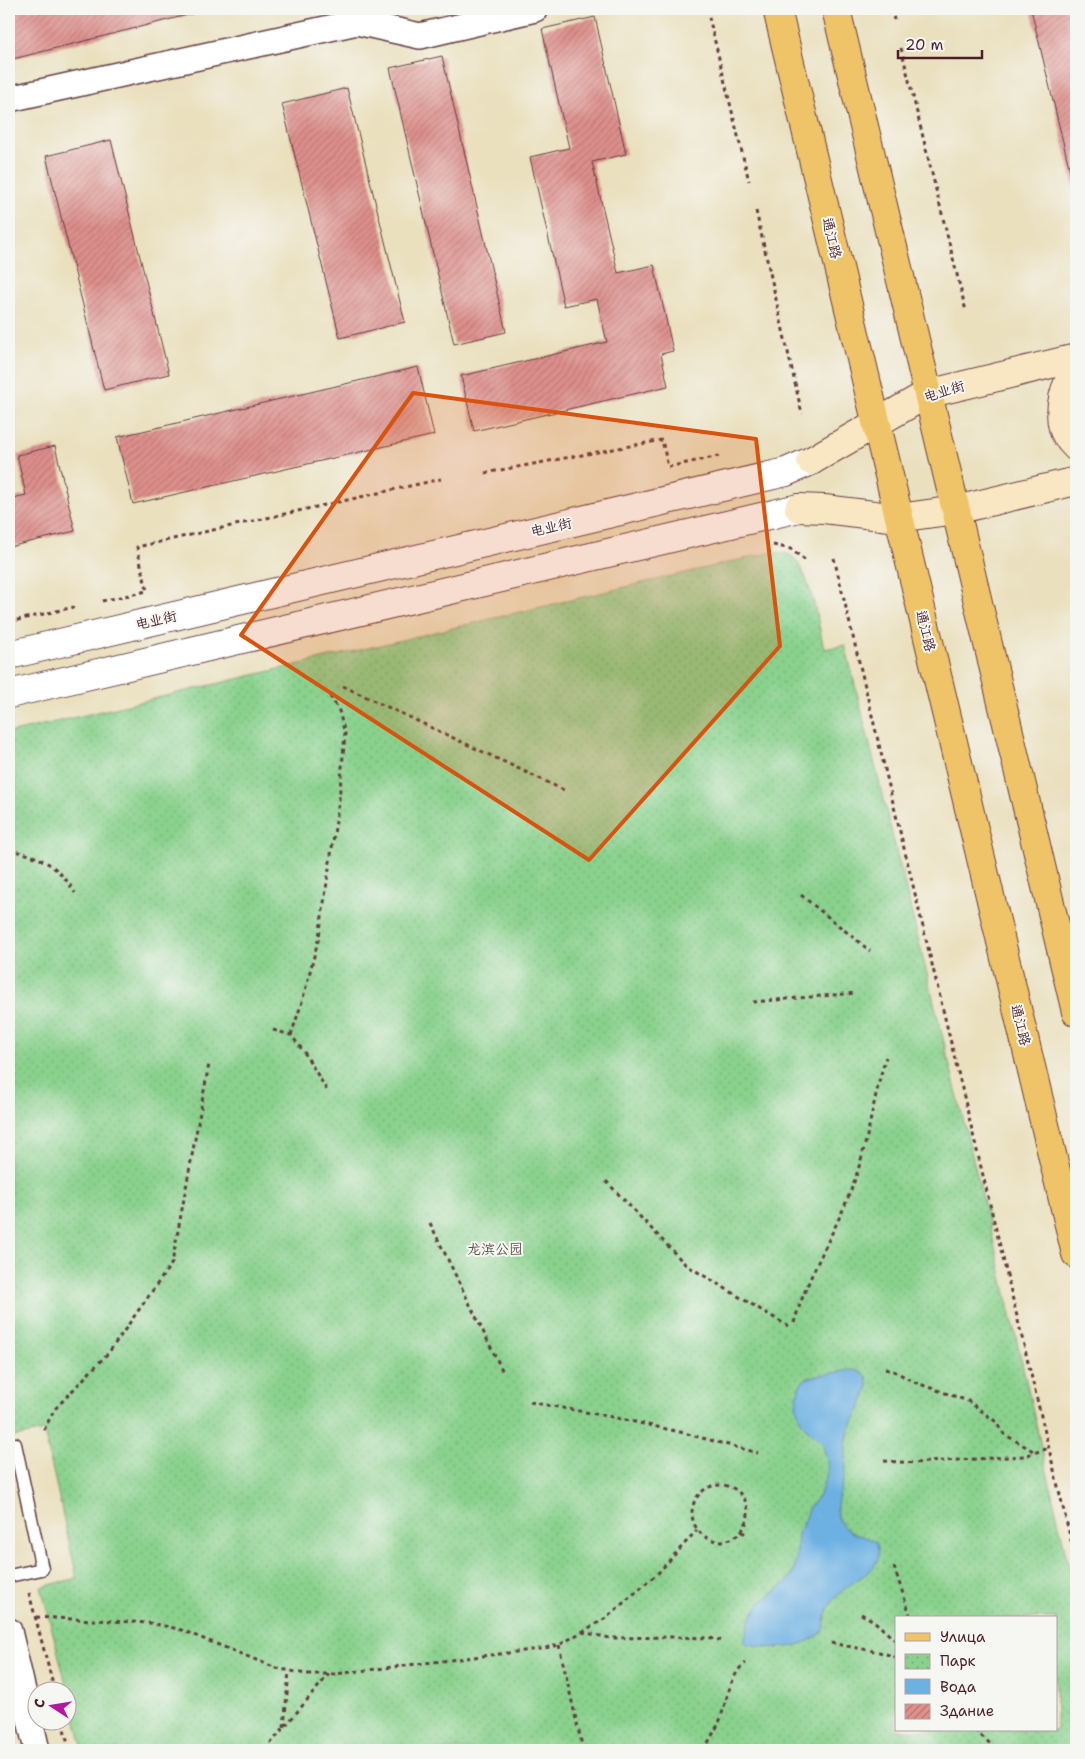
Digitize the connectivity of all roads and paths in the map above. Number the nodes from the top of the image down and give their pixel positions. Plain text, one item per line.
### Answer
1 (535, 9) edge
2 (707, 9) edge
3 (777, 9) edge
4 (836, 9) edge
5 (892, 9) edge
6 (894, 20) dead end
7 (901, 48) dead end
8 (9, 99) edge
9 (749, 181) dead end
10 (756, 211) dead end
11 (966, 311) dead end
12 (1076, 358) edge
13 (1076, 371) edge
14 (927, 394) junction
15 (802, 414) dead end
16 (876, 424) junction
17 (1076, 447) edge
18 (721, 456) dead end
19 (811, 461) joint
20 (485, 473) dead end
21 (441, 479) dead end
22 (1076, 481) edge
23 (799, 508) joint
24 (956, 510) junction
25 (898, 518) junction
26 (834, 558) dead end
27 (102, 601) dead end
28 (74, 607) dead end
29 (9, 622) edge
30 (9, 655) edge
31 (343, 686) dead end
32 (9, 694) edge
33 (330, 696) dead end
34 (566, 791) dead end
35 (9, 850) edge
36 (75, 893) dead end
37 (801, 895) dead end
38 (870, 951) dead end
39 (856, 993) dead end
40 (753, 1002) dead end
41 (1076, 1012) edge
42 (273, 1030) dead end
43 (291, 1035) junction
44 (886, 1057) dead end
45 (208, 1064) dead end
46 (328, 1092) dead end
47 (606, 1181) dead end
48 (430, 1223) dead end
49 (1076, 1254) edge
50 (794, 1323) dead end
51 (788, 1326) dead end
52 (885, 1369) dead end
53 (503, 1372) dead end
54 (530, 1402) dead end
55 (44, 1430) dead end
56 (9, 1445) edge
57 (1049, 1448) junction
58 (1035, 1452) junction
59 (758, 1453) dead end
60 (884, 1461) dead end
61 (697, 1530) junction
62 (742, 1531) junction
63 (746, 1535) dead end
64 (1076, 1561) edge
65 (894, 1567) dead end
66 (9, 1576) edge
67 (29, 1592) dead end
68 (861, 1614) dead end
69 (910, 1616) edge
70 (36, 1618) junction
71 (9, 1631) edge
72 (582, 1632) junction
73 (895, 1640) edge
74 (724, 1641) dead end
75 (831, 1643) dead end
76 (559, 1645) junction
77 (895, 1657) edge
78 (746, 1663) dead end
79 (289, 1671) junction
80 (330, 1674) junction
81 (52, 1682) edge
82 (284, 1728) junction
83 (65, 1732) edge
84 (977, 1732) edge
85 (37, 1750) edge
86 (70, 1750) edge
87 (265, 1750) edge
88 (583, 1750) edge
89 (704, 1750) edge
90 (997, 1750) edge

1 - 8 street
2 - 9 path
3 - 16 main road, 通江路
4 - 14 main road
5 - 6 path
7 - 11 path
10 - 15 path
12 - 14 main road, 电业街
13 - 17 main road
14 - 16 main road, 电业街
14 - 24 main road
16 - 19 main road, 电业街
16 - 25 main road, 通江路
18 - 20 path
19 - 30 street, 电业街
21 - 27 path
22 - 24 main road
23 - 25 main road
23 - 32 street
24 - 25 main road
24 - 41 main road
25 - 49 main road, 通江路
26 - 57 path
28 - 29 path
31 - 34 path
33 - 43 path
35 - 36 path
37 - 38 path
39 - 40 path
42 - 43 path
43 - 46 path
44 - 50 path
45 - 55 path
47 - 51 path
48 - 53 path
52 - 58 path
54 - 59 path
56 - 66 lane
57 - 58 path
57 - 64 path
58 - 60 path
61 - 62 path
61 - 62 path
61 - 72 path
62 - 63 path
65 - 69 path
67 - 70 path
68 - 73 path
70 - 79 path
70 - 81 path
71 - 85 street
72 - 74 path
72 - 76 path
75 - 77 path
76 - 80 path
76 - 88 path
78 - 89 path
79 - 80 path
79 - 82 path
80 - 82 path
82 - 87 path
83 - 86 path
84 - 90 path

